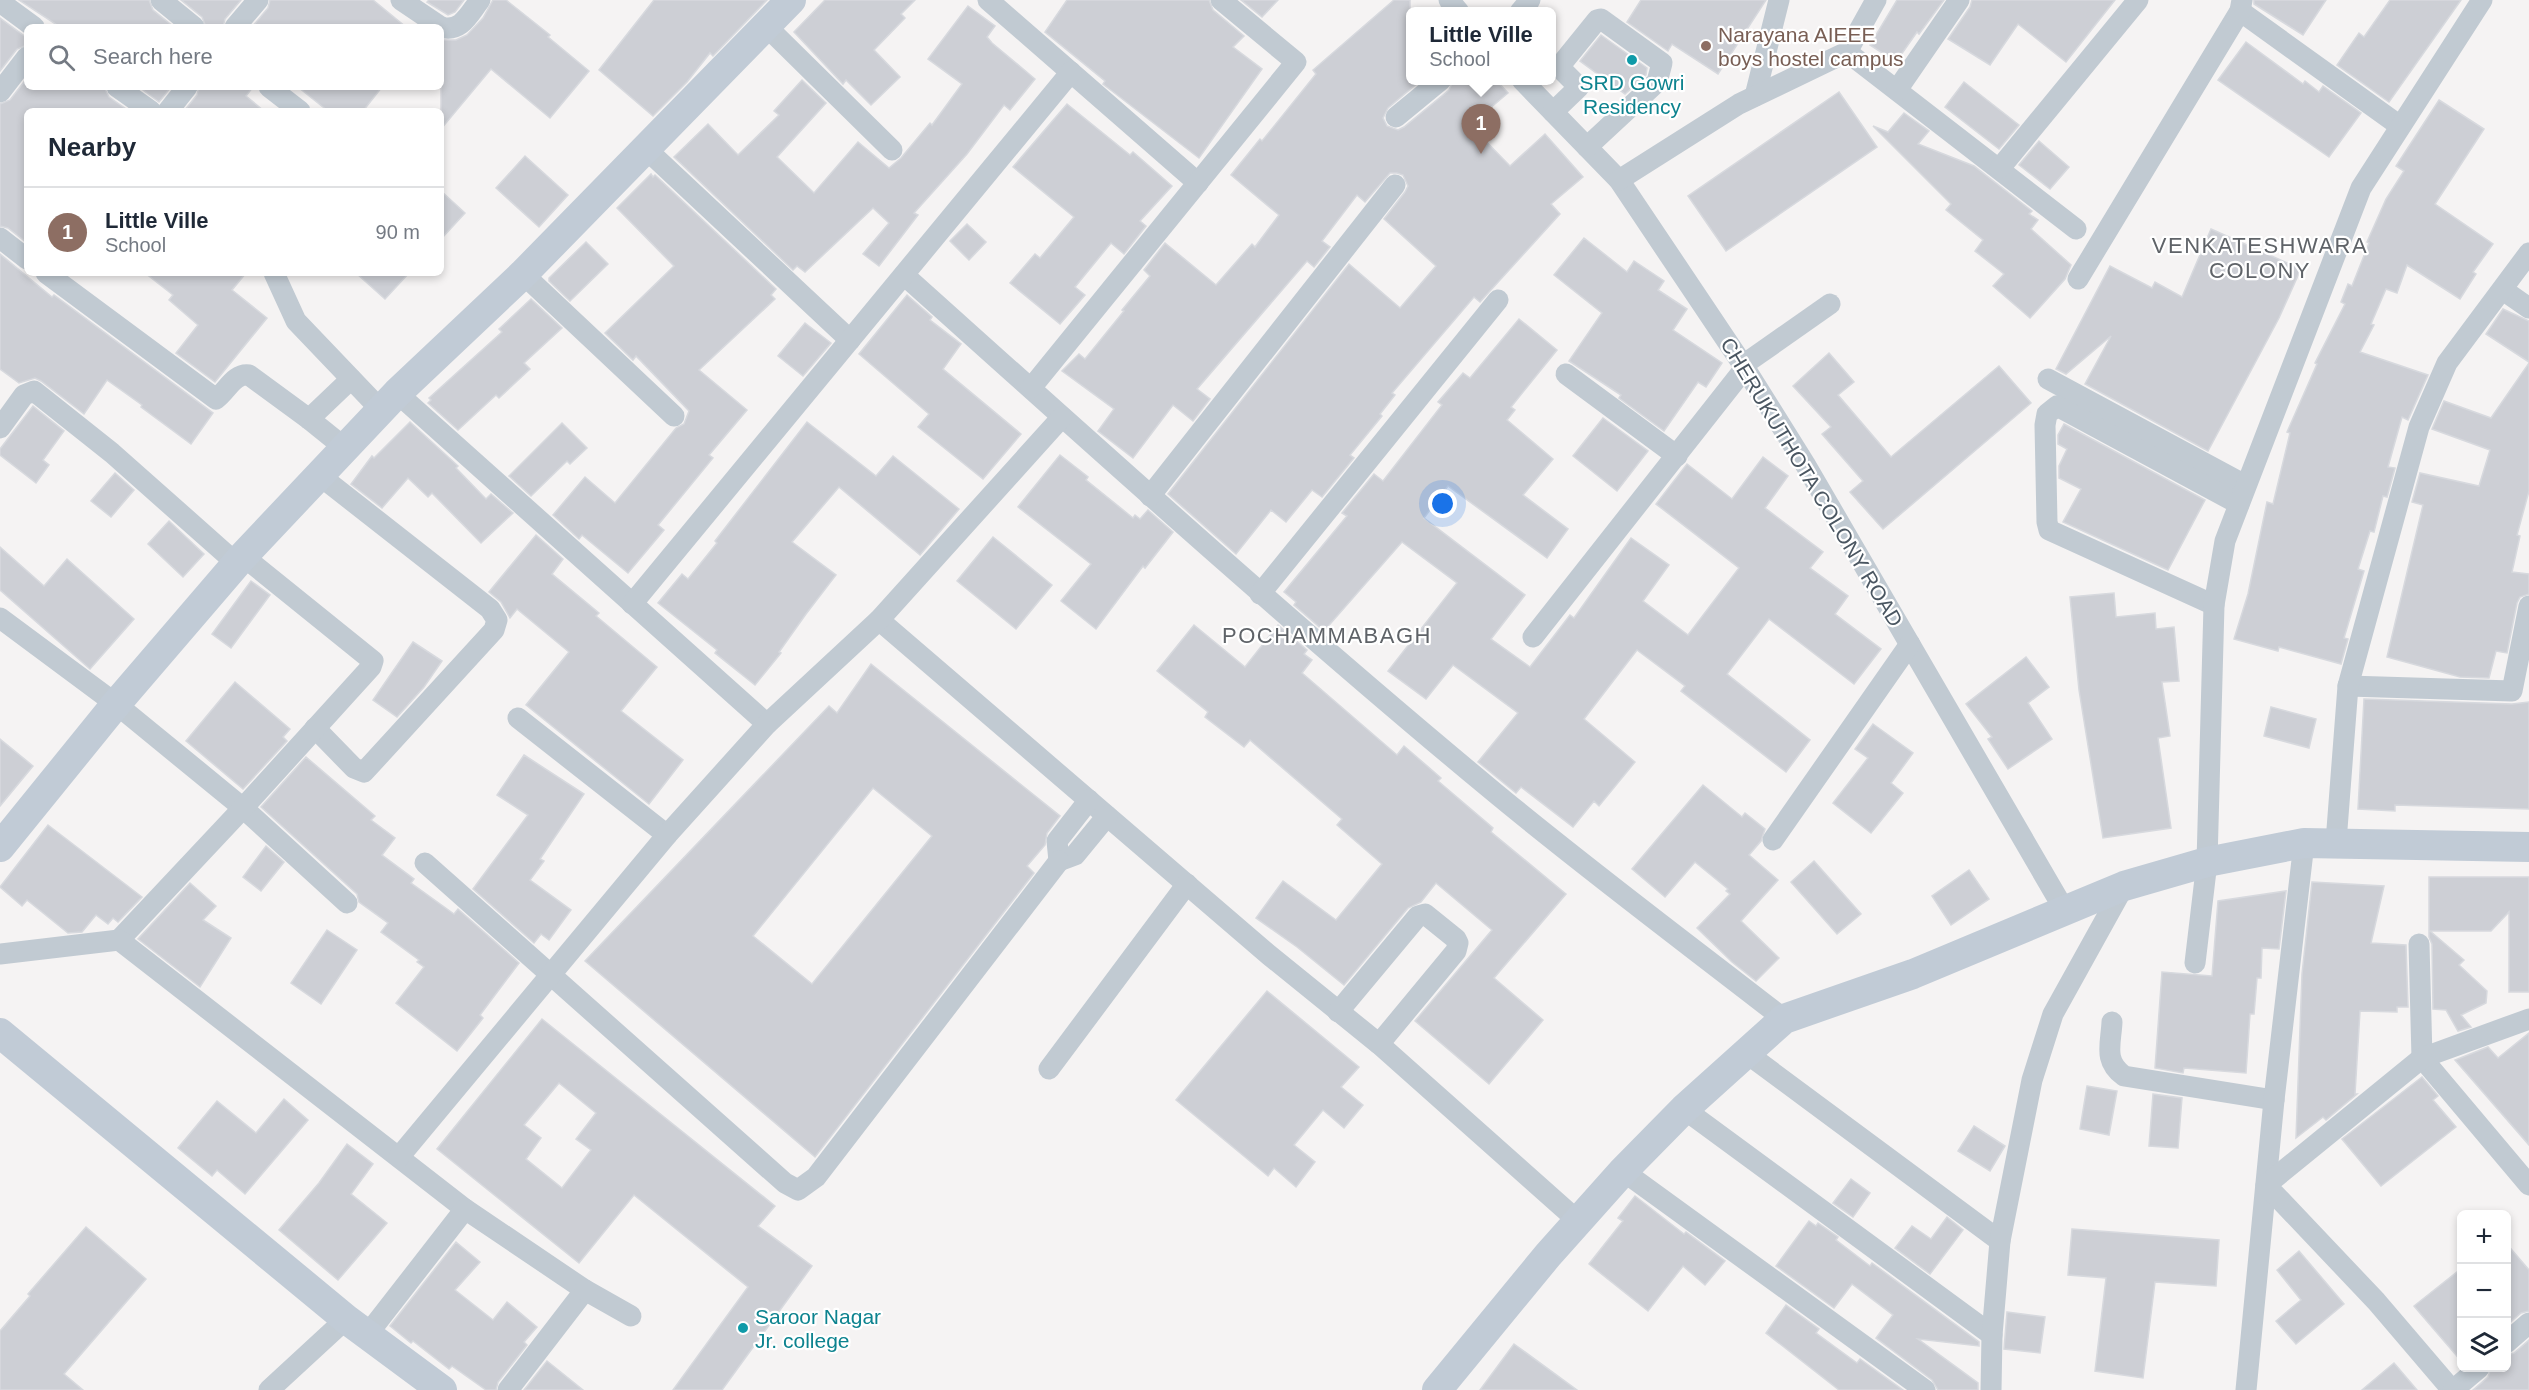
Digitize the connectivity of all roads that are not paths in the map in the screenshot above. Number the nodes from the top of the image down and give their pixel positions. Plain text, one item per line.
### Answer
1 (161, 0) edge
2 (258, 0) edge
3 (401, 0) edge
4 (480, 0) edge
5 (791, 0) edge
6 (988, 0) edge
7 (1221, 0) edge
8 (1779, 0) edge
9 (1959, 0) edge
10 (2138, 0) edge
11 (2482, 0) edge
12 (1873, 1) edge
13 (0, 2) edge
14 (2241, 6) edge
15 (30, 24) edge
16 (190, 24) edge
17 (238, 24) edge
18 (437, 24) edge
19 (766, 26) junction
20 (444, 28) edge
21 (1847, 52) junction
22 (24, 61) edge
23 (1071, 72) junction
24 (1436, 85) edge
25 (1526, 85) edge
26 (121, 90) edge
27 (185, 90) edge
28 (274, 90) edge
29 (1897, 90) junction
30 (0, 92) edge
31 (1755, 96) junction
32 (147, 108) edge
33 (170, 108) edge
34 (296, 108) edge
35 (1553, 112) junction
36 (1396, 117) dead end
37 (2400, 126) junction
38 (1587, 147) junction
39 (646, 149) junction
40 (892, 150) dead end
41 (2000, 168) junction
42 (1619, 180) junction
43 (1198, 183) junction
44 (1395, 185) dead end
45 (2076, 229) dead end
46 (0, 238) edge
47 (2529, 253) edge
48 (24, 257) edge
49 (523, 274) junction
50 (904, 275) junction
51 (50, 276) edge
52 (275, 276) edge
53 (2078, 279) dead end
54 (2503, 290) junction
55 (1498, 300) dead end
56 (1830, 304) dead end
57 (2529, 308) edge
58 (850, 340) junction
59 (1744, 366) junction
60 (1566, 374) dead end
61 (351, 379) junction
62 (2048, 379) dead end
63 (1030, 388) junction
64 (389, 401) junction
65 (674, 416) dead end
66 (1062, 417) junction
67 (309, 419) junction
68 (0, 428) edge
69 (345, 448) junction
70 (1677, 456) junction
71 (319, 475) junction
72 (2242, 494) junction
73 (1150, 496) junction
74 (240, 560) junction
75 (1260, 594) junction
76 (632, 604) junction
77 (2214, 604) junction
78 (2529, 606) edge
79 (0, 618) edge
80 (879, 620) junction
81 (1533, 637) dead end
82 (1910, 644) junction
83 (2348, 686) junction
84 (2520, 691) edge
85 (116, 704) junction
86 (518, 718) dead end
87 (767, 724) junction
88 (315, 728) junction
89 (1089, 800) junction
90 (243, 808) junction
91 (1107, 816) junction
92 (667, 835) junction
93 (1773, 840) dead end
94 (2336, 842) junction
95 (2304, 843) junction
96 (0, 847) edge
97 (2529, 847) edge
98 (1059, 861) junction
99 (2207, 862) junction
100 (425, 863) dead end
101 (1187, 884) junction
102 (2124, 886) junction
103 (346, 903) dead end
104 (2065, 911) junction
105 (119, 940) junction
106 (2419, 944) dead end
107 (0, 954) edge
108 (2196, 963) dead end
109 (551, 975) junction
110 (1338, 1012) junction
111 (1784, 1019) junction
112 (2529, 1019) edge
113 (2112, 1022) dead end
114 (0, 1033) edge
115 (1379, 1044) junction
116 (1745, 1052) junction
117 (2422, 1058) junction
118 (1049, 1069) dead end
119 (2274, 1101) junction
120 (1683, 1109) junction
121 (399, 1157) junction
122 (1623, 1171) junction
123 (2266, 1185) junction
124 (2529, 1185) edge
125 (465, 1209) junction
126 (1578, 1221) junction
127 (2000, 1241) junction
128 (585, 1290) junction
129 (631, 1316) dead end
130 (2529, 1323) edge
131 (356, 1327) junction
132 (1992, 1335) junction
133 (2511, 1339) edge
134 (2474, 1372) edge
135 (1443, 1388) edge
136 (269, 1390) edge
137 (442, 1390) edge
138 (508, 1390) edge
139 (1925, 1390) edge
140 (1991, 1390) edge
141 (2246, 1390) edge
142 (2453, 1390) edge

1 - 16 street
2 - 17 street
3 - 18 street
4 - 20 street
5 - 19 street
6 - 23 street
7 - 43 street
8 - 31 street
9 - 29 street
10 - 41 street
11 - 37 street
12 - 21 street
13 - 15 street
14 - 37 street
14 - 53 street
19 - 39 street
19 - 40 street
21 - 29 street
21 - 31 street
22 - 30 street
23 - 43 street
23 - 50 street
24 - 36 street
25 - 35 street, CHERUKUTHOTA COLONY ROAD
26 - 32 street
27 - 33 street
28 - 34 street
29 - 41 street
31 - 42 street
35 - 38 street, CHERUKUTHOTA COLONY ROAD
35 - 38 street
37 - 72 street
38 - 42 street, CHERUKUTHOTA COLONY ROAD
39 - 49 street
39 - 58 street
41 - 45 street
42 - 59 street, CHERUKUTHOTA COLONY ROAD
43 - 63 street
44 - 73 street
46 - 48 street
47 - 54 street
49 - 64 street
49 - 65 street
50 - 58 street
50 - 63 street
51 - 67 street
52 - 61 street
54 - 57 street
54 - 83 street
55 - 75 street
56 - 59 street
58 - 76 street
59 - 70 street
59 - 82 street, CHERUKUTHOTA COLONY ROAD
60 - 70 street
61 - 64 street
61 - 67 street
62 - 72 street
63 - 66 street
64 - 69 street
64 - 76 street
66 - 73 street
66 - 80 street
67 - 69 street
68 - 74 street
69 - 71 street
70 - 81 street
71 - 74 street
71 - 88 street
72 - 77 street
72 - 77 street
73 - 75 street
74 - 85 street
74 - 88 street
75 - 111 street
76 - 87 street
77 - 99 street
78 - 84 street
79 - 85 street
80 - 87 street
80 - 89 street
82 - 93 street
82 - 104 street, CHERUKUTHOTA COLONY ROAD
83 - 84 street
83 - 94 street
85 - 90 street
85 - 96 street
86 - 92 street
87 - 92 street
88 - 90 street
89 - 91 street
89 - 98 street
90 - 103 street
90 - 105 street
91 - 98 street
91 - 101 street
92 - 109 street
94 - 95 street
94 - 97 street
95 - 99 street
95 - 119 street
98 - 109 street
99 - 102 street
99 - 108 street
100 - 109 street
101 - 110 street
101 - 118 street
102 - 104 street
102 - 127 street
104 - 111 street
105 - 107 street
105 - 121 street
106 - 117 street
109 - 121 street
110 - 115 street
110 - 115 street
111 - 116 street
112 - 117 street
113 - 119 street
114 - 131 street
115 - 126 street
116 - 120 street
116 - 127 street
117 - 123 street
117 - 124 street
119 - 123 street
120 - 122 street
120 - 132 street
121 - 125 street
122 - 126 street
122 - 139 street
123 - 141 street
123 - 142 street
125 - 128 street
125 - 131 street
126 - 135 street
127 - 132 street
128 - 129 street
128 - 138 street
130 - 133 street
131 - 136 street
131 - 137 street
132 - 140 street
134 - 142 street

